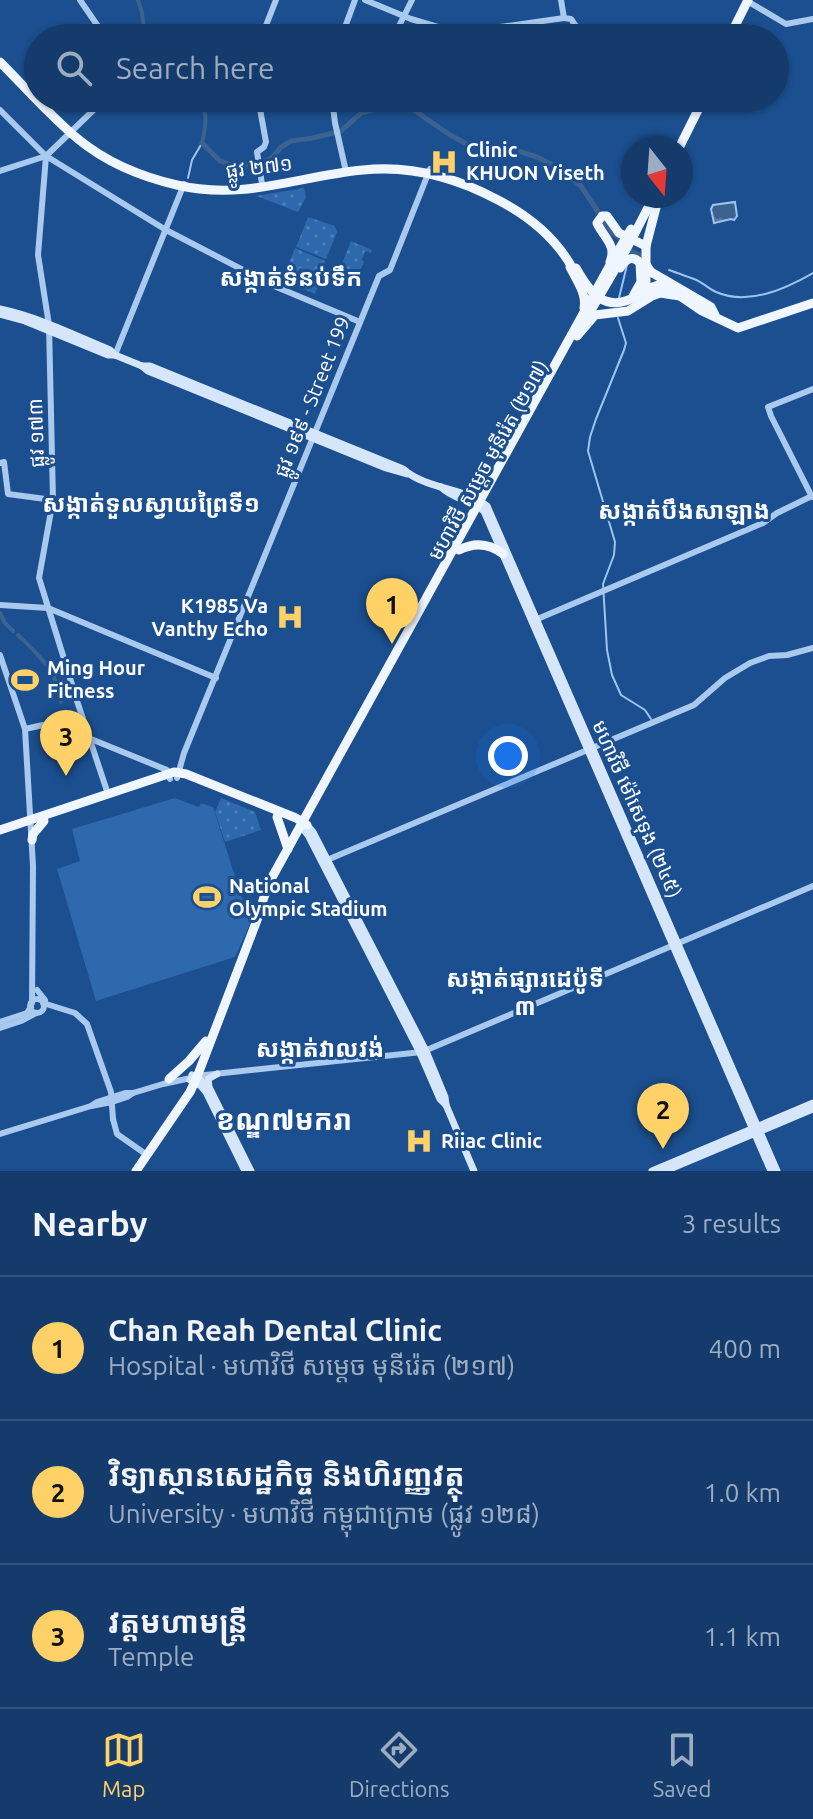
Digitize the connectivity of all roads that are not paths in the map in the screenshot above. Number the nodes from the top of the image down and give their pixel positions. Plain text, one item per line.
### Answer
1 (80, 0) edge
2 (276, 0) edge
3 (355, 0) edge
4 (365, 0) edge
5 (412, 0) edge
6 (561, 0) edge
7 (750, 1) edge
8 (402, 16) junction
9 (564, 18) junction
10 (813, 19) edge
11 (96, 24) edge
12 (267, 24) edge
13 (346, 24) edge
14 (399, 24) edge
15 (428, 24) edge
16 (527, 24) edge
17 (574, 24) edge
18 (739, 24) edge
19 (0, 54) edge
20 (0, 62) edge
21 (24, 79) edge
22 (24, 85) edge
23 (0, 110) edge
24 (53, 112) edge
25 (56, 112) edge
26 (91, 112) edge
27 (261, 112) edge
28 (334, 112) edge
29 (692, 112) edge
30 (72, 130) junction
31 (681, 136) edge
32 (46, 156) junction
33 (345, 167) junction
34 (0, 171) edge
35 (429, 171) junction
36 (184, 184) junction
37 (262, 184) junction
38 (647, 208) edge
39 (652, 208) edge
40 (166, 230) junction
41 (548, 233) junction
42 (646, 255) junction
43 (619, 259) junction
44 (607, 270) junction
45 (600, 289) junction
46 (813, 300) edge
47 (636, 302) junction
48 (600, 307) dead end
49 (0, 311) edge
50 (583, 313) junction
51 (713, 315) junction
52 (360, 322) junction
53 (49, 328) junction
54 (577, 336) junction
55 (115, 355) junction
56 (813, 389) edge
57 (314, 436) junction
58 (2, 462) edge
59 (812, 497) edge
60 (53, 500) junction
61 (481, 504) junction
62 (459, 550) junction
63 (503, 554) junction
64 (0, 605) edge
65 (48, 608) junction
66 (535, 620) junction
67 (813, 648) edge
68 (0, 655) edge
69 (216, 678) junction
70 (25, 729) junction
71 (91, 739) junction
72 (590, 749) junction
73 (173, 775) junction
74 (108, 794) junction
75 (277, 817) junction
76 (44, 821) junction
77 (31, 822) junction
78 (303, 826) junction
79 (0, 833) edge
80 (32, 840) junction
81 (288, 849) junction
82 (327, 860) junction
83 (813, 886) edge
84 (262, 907) junction
85 (676, 944) junction
86 (33, 980) junction
87 (37, 990) junction
88 (37, 1006) junction
89 (62, 1010) junction
90 (217, 1024) junction
91 (0, 1025) edge
92 (206, 1041) junction
93 (423, 1052) junction
94 (217, 1074) junction
95 (194, 1079) junction
96 (166, 1082) junction
97 (210, 1089) junction
98 (110, 1100) junction
99 (813, 1106) edge
100 (756, 1130) junction
101 (0, 1134) edge
102 (144, 1154) junction
103 (666, 1169) edge
104 (129, 1171) edge
105 (136, 1171) edge
106 (248, 1171) edge
107 (474, 1171) edge
108 (652, 1171) edge
109 (774, 1171) edge

1 - 11 street
2 - 12 street
3 - 13 street
4 - 8 street
5 - 8 street
6 - 9 street
7 - 10 street
7 - 18 main road
8 - 14 street
8 - 15 street
9 - 16 street
9 - 17 street
19 - 21 main road
20 - 22 main road, ផ្លូវ ២៧១
23 - 32 street
24 - 30 main road, ផ្លូវ ២៧១
25 - 30 main road, ផ្លូវ ២៧១
26 - 30 street
27 - 37 street
28 - 33 street
29 - 31 main road
30 - 32 street
30 - 36 main road, ផ្លូវ ២៧១
32 - 34 street
32 - 40 street
32 - 53 street, ផ្លូវ ១៧៣
33 - 35 main road, ផ្លូវ ២៧១
33 - 37 main road, ផ្លូវ ២៧១
35 - 36 main road, ផ្លូវ ២៧១
35 - 41 main road, ផ្លូវ ២៧១
35 - 52 street, ផ្លូវ ១៩៩ - Street 199
36 - 37 main road, ផ្លូវ ២៧១
36 - 40 street
38 - 43 main road, មហាវិថី សម្តេច មុនីរ៉េត (២១៧), bridge
39 - 42 main road
40 - 52 street
40 - 55 street
41 - 45 main road
41 - 47 main road, bridge
41 - 50 main road
42 - 44 main road
42 - 47 main road
42 - 51 main road
43 - 44 main road, មហាវិថី សម្តេច មុនីរ៉េត (២១៧)
43 - 45 main road, មហាវិថី សម្តេច មុនីរ៉េត (២១៧)
43 - 47 main road
44 - 45 main road, មហាវិថី សម្តេច មុនីរ៉េត (២១៧)
45 - 50 main road, មហាវិថី សម្តេច មុនីរ៉េត (២១៧)
45 - 54 main road, មហាវិថី សម្តេច មុនីរ៉េត (២១៧)
46 - 51 main road
47 - 48 main road
47 - 51 main road, bridge
47 - 54 main road
49 - 53 main road
50 - 61 main road, មហាវិថី សម្តេច មុនីរ៉េត (២១៧)
52 - 57 street, ផ្លូវ ១៩៩ - Street 199
53 - 55 main road
53 - 60 street, ផ្លូវ ១៧៣
54 - 61 main road, មហាវិថី សម្តេច មុនីរ៉េត (២១៧)
55 - 57 main road
56 - 59 street
57 - 61 main road
57 - 69 street, ផ្លូវ ១៩៩ - Street 199
58 - 60 street
59 - 66 street
60 - 65 street, ផ្លូវ ១៧៣
61 - 62 main road, មហាវិថី សម្តេច មុនីរ៉េត (២១៧)
61 - 63 main road, មហាវិថី ម៉ៅសេទុង (២៤៥)
61 - 66 main road, មហាវិថី ម៉ៅសេទុង (២៤៥)
61 - 78 main road, មហាវិថី សម្តេច មុនីរ៉េត (២១៧)
62 - 63 main road
62 - 78 main road, មហាវិថី សម្តេច មុនីរ៉េត (២១៧)
63 - 66 main road, មហាវិថី ម៉ៅសេទុង (២៤៥)
64 - 65 street
65 - 69 street
65 - 71 street, ផ្លូវ ១៧៣
66 - 72 main road, មហាវិថី ម៉ៅសេទុង (២៤៥)
67 - 72 street
68 - 70 street
69 - 73 street, ផ្លូវ ១៩៩ - Street 199
70 - 71 street
70 - 77 street
71 - 73 street
71 - 74 street, ផ្លូវ ១៧៣
72 - 82 street
72 - 85 main road, មហាវិថី ម៉ៅសេទុង (២៤៥)
73 - 74 main road
73 - 75 main road
73 - 76 main road
73 - 78 main road
74 - 77 main road
75 - 78 main road
75 - 81 main road
76 - 77 main road
76 - 80 main road
77 - 79 main road
77 - 80 street
78 - 81 main road
78 - 82 main road
78 - 84 main road
78 - 93 main road
80 - 86 street
81 - 84 main road
82 - 93 main road
83 - 85 street
84 - 90 main road
85 - 93 street
85 - 100 main road, មហាវិថី ម៉ៅសេទុង (២៤៥)
86 - 87 street
86 - 88 street
87 - 88 street
87 - 89 street
88 - 89 street
88 - 91 street
89 - 98 street
90 - 92 main road
90 - 95 main road
92 - 95 main road
92 - 96 main road
93 - 94 street
93 - 107 main road
94 - 95 street
94 - 97 main road
95 - 96 street
95 - 97 main road
95 - 102 main road
95 - 106 main road
96 - 98 street
97 - 106 main road
98 - 101 street
98 - 102 street
99 - 100 main road
100 - 103 main road
100 - 109 main road, មហាវិថី ម៉ៅសេទុង (២៤៥)
102 - 104 main road
102 - 105 main road
103 - 108 main road

